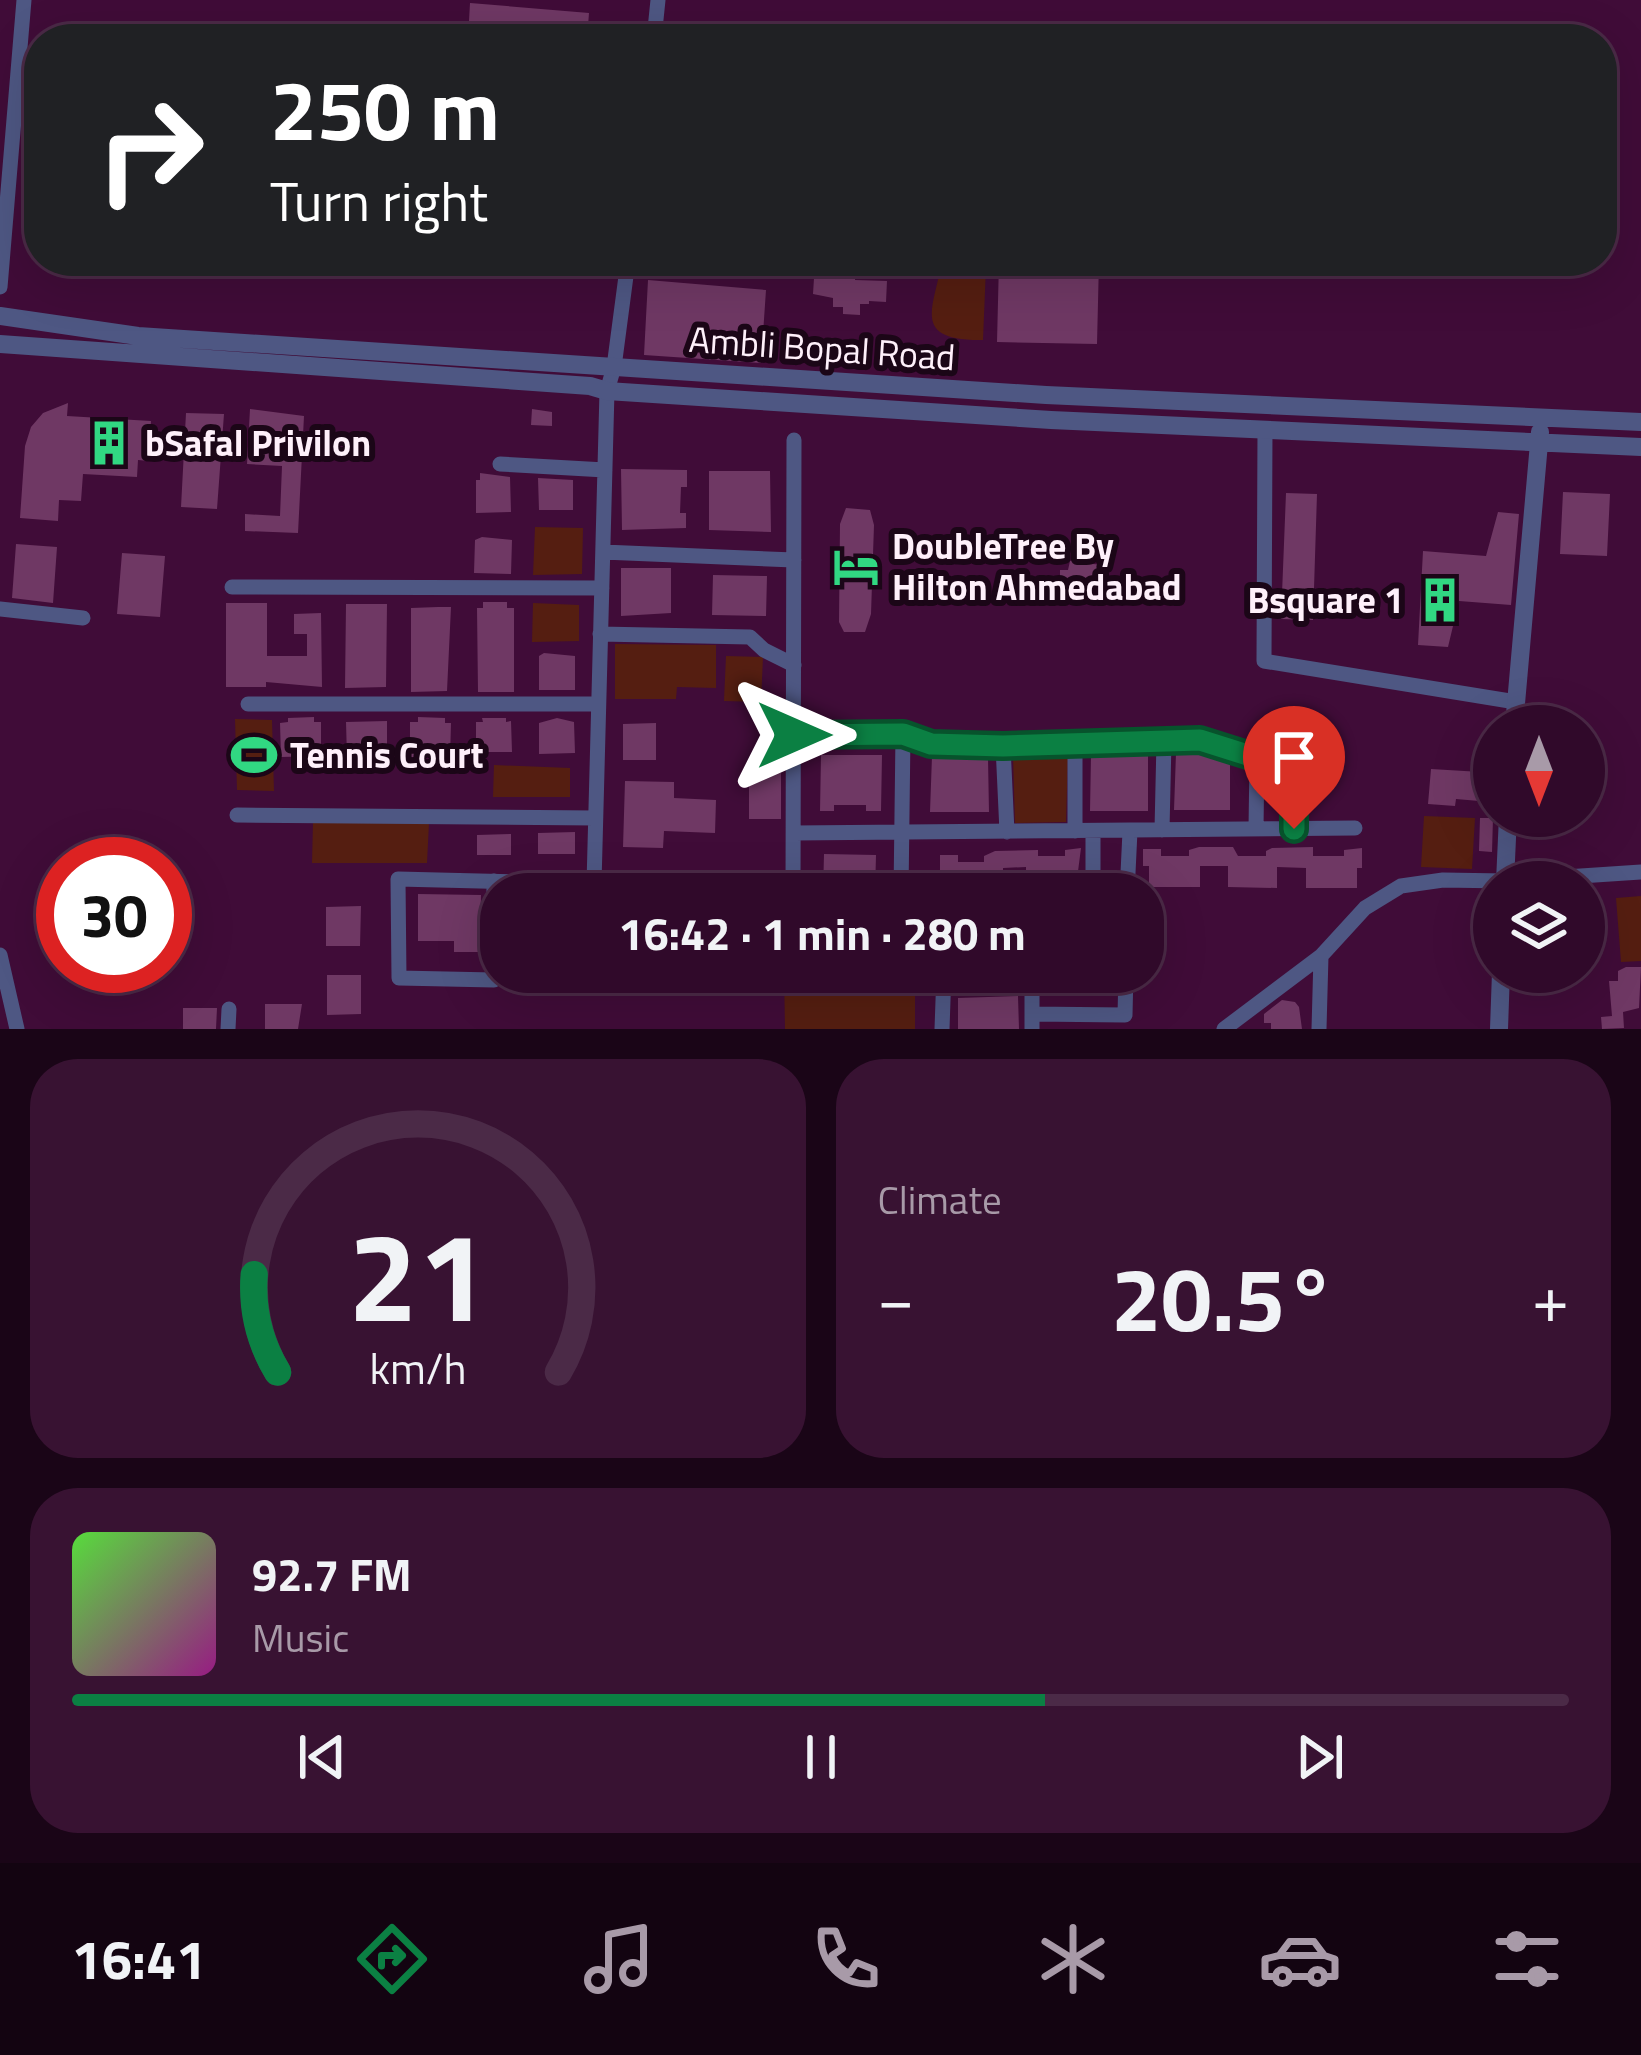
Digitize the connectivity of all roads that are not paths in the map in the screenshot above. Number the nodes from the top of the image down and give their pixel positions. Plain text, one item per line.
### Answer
1 (24, 0) edge
2 (626, 276) edge
3 (0, 287) edge
4 (0, 316) edge
5 (0, 344) edge
6 (614, 368) junction
7 (607, 392) junction
8 (1540, 418) junction
9 (1641, 422) edge
10 (1265, 430) junction
11 (794, 440) dead end
12 (1539, 444) junction
13 (1641, 447) edge
14 (500, 464) dead end
15 (605, 470) junction
16 (603, 552) junction
17 (794, 560) junction
18 (232, 587) dead end
19 (602, 588) junction
20 (0, 609) edge
21 (83, 618) dead end
22 (600, 634) junction
23 (794, 665) junction
24 (1516, 703) joint
25 (248, 704) dead end
26 (598, 704) junction
27 (903, 734) junction
28 (794, 735) junction
29 (1164, 741) junction
30 (1075, 744) junction
31 (1003, 746) junction
32 (1257, 758) junction
33 (237, 815) dead end
34 (595, 818) junction
35 (1355, 828) dead end
36 (1294, 829) junction
37 (1162, 830) junction
38 (1256, 830) junction
39 (1075, 831) junction
40 (1093, 831) junction
41 (1130, 831) junction
42 (1007, 832) junction
43 (794, 833) junction
44 (902, 833) junction
45 (1641, 872) edge
46 (594, 873) edge
47 (794, 873) edge
48 (901, 873) edge
49 (1093, 873) edge
50 (1128, 873) edge
51 (1605, 875) edge
52 (494, 881) joint
53 (1473, 881) edge
54 (0, 955) edge
55 (1321, 956) junction
56 (943, 993) edge
57 (1126, 993) edge
58 (1501, 993) edge
59 (229, 1010) dead end
60 (1032, 1022) edge
61 (17, 1029) edge
62 (228, 1029) edge
63 (942, 1029) edge
64 (1224, 1029) edge
65 (1319, 1029) edge
66 (1499, 1029) edge

1 - 3 street
2 - 6 street
4 - 6 street, Ambli Bopal Road
5 - 7 street, Ambli Bopal Road
6 - 7 street
6 - 8 street, Ambli Bopal Road
7 - 10 street, Ambli Bopal Road
7 - 15 street
8 - 9 street, Ambli Bopal Road
8 - 12 street
10 - 12 street, Ambli Bopal Road
10 - 24 street
11 - 17 street
12 - 13 street, Ambli Bopal Road
12 - 24 street
14 - 15 street
15 - 16 street
16 - 17 street
16 - 19 street
17 - 23 street
18 - 19 street
19 - 22 street
20 - 21 street
22 - 23 street
22 - 26 street
23 - 28 street
25 - 26 street
26 - 34 street
27 - 28 street
27 - 31 street
27 - 44 street
28 - 43 street
29 - 30 street
29 - 32 street
29 - 37 street
30 - 31 street
30 - 39 street
31 - 42 street
32 - 36 street
32 - 38 street
33 - 34 street
34 - 46 street
35 - 36 street
36 - 38 street
37 - 38 street
37 - 41 street
39 - 40 street
39 - 42 street
40 - 41 street
40 - 49 street
41 - 50 street
42 - 44 street
43 - 44 street
43 - 47 street
44 - 48 street
45 - 51 street
52 - 52 street
53 - 55 street
54 - 61 street
55 - 64 street
55 - 65 street
56 - 63 street
57 - 60 street
58 - 66 street
59 - 62 street

